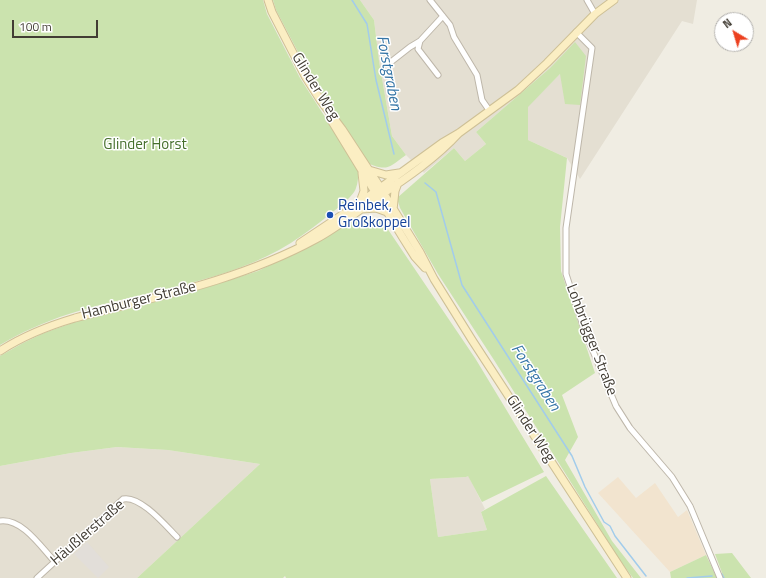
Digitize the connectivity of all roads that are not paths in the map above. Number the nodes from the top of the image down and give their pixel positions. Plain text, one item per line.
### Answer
1 (268, 0) edge
2 (430, 0) edge
3 (587, 0) edge
4 (614, 0) edge
5 (595, 14) junction
6 (443, 16) junction
7 (576, 32) junction
8 (420, 41) junction
9 (388, 65) dead end
10 (438, 75) dead end
11 (489, 110) junction
12 (459, 134) junction
13 (365, 170) junction
14 (404, 171) junction
15 (398, 183) junction
16 (379, 193) junction
17 (361, 206) junction
18 (390, 211) junction
19 (0, 351) edge
20 (0, 520) edge
21 (177, 537) dead end
22 (55, 562) junction
23 (37, 578) edge
24 (627, 578) edge
25 (720, 578) edge

1 - 13 main road, Glinder Weg
2 - 6 street
3 - 5 street
4 - 5 main road, Hamburger Straße
5 - 7 main road, Hamburger Straße
6 - 8 street
6 - 11 street
7 - 11 main road, Hamburger Straße
7 - 25 street, Lohbrügger Straße
8 - 9 street
8 - 10 street
11 - 12 main road, Hamburger Straße
12 - 14 main road, Hamburger Straße
12 - 15 main road, Hamburger Straße
13 - 14 main road
13 - 16 main road, Glinder Weg
13 - 17 main road
14 - 16 main road, Hamburger Straße
15 - 16 main road, Hamburger Straße
15 - 18 main road
16 - 17 main road, Hamburger Straße
16 - 18 main road, Glinder Weg
17 - 18 main road
17 - 19 main road, Hamburger Straße
18 - 24 main road, Glinder Weg
20 - 22 street
21 - 22 street, Häußlerstraße
22 - 23 street, Häußlerstraße

